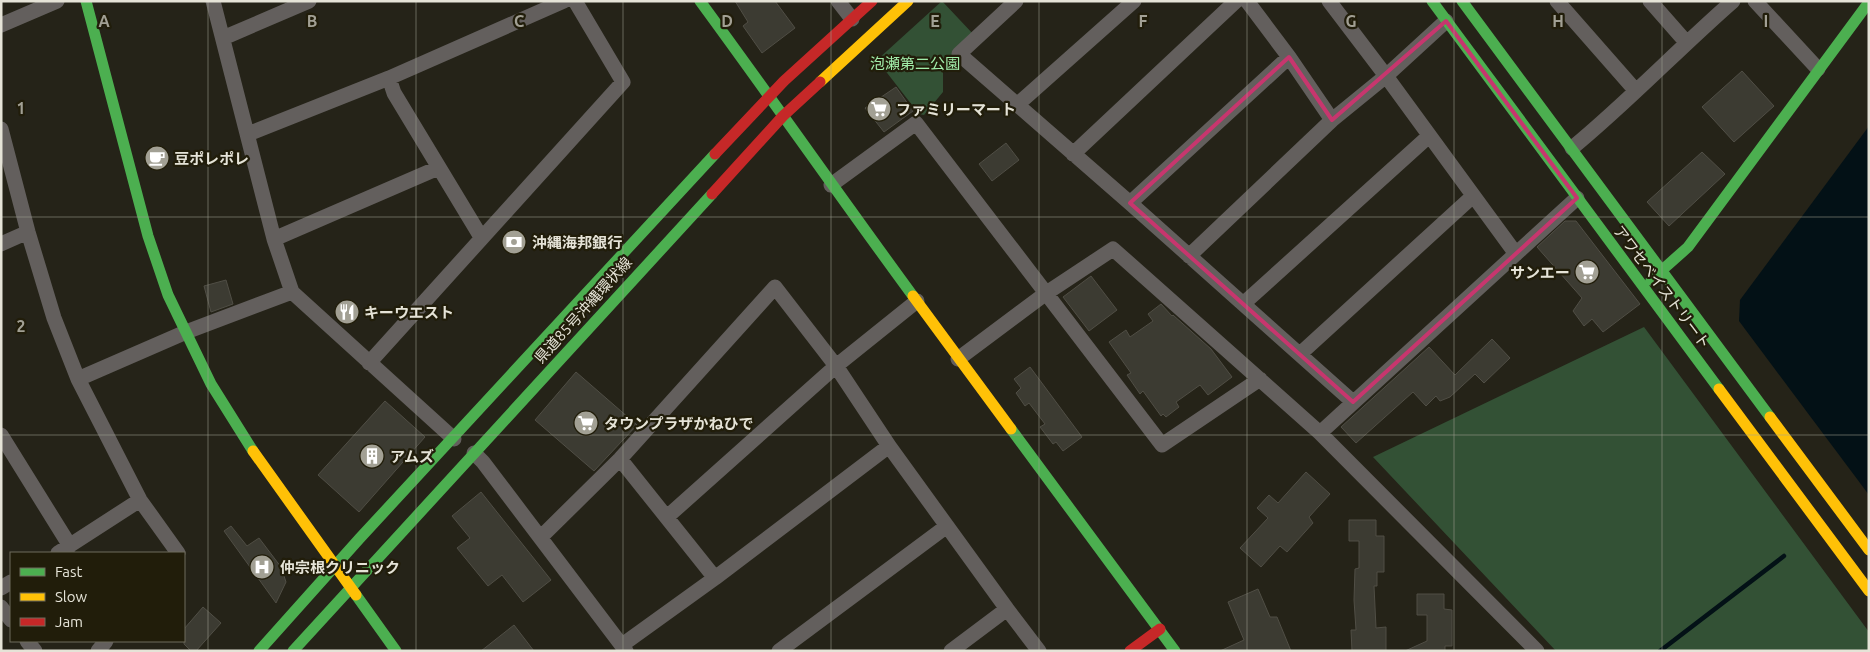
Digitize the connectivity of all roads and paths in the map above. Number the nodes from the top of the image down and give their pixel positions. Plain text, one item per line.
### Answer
1 (57, 1) edge
2 (86, 1) edge
3 (213, 1) edge
4 (309, 1) edge
5 (564, 1) edge
6 (575, 1) edge
7 (700, 1) edge
8 (838, 1) edge
9 (872, 1) edge
10 (908, 1) edge
11 (1016, 1) edge
12 (1134, 1) edge
13 (1236, 1) edge
14 (1247, 1) edge
15 (1329, 1) edge
16 (1432, 1) edge
17 (1462, 1) edge
18 (1557, 1) edge
19 (1650, 1) edge
20 (1732, 1) edge
21 (1755, 1) edge
22 (1869, 2) edge
23 (852, 19) junction
24 (1446, 21) junction
25 (1, 25) edge
26 (223, 38) junction
27 (1686, 42) junction
28 (1289, 57) junction
29 (1818, 69) junction
30 (1386, 76) junction
31 (389, 78) junction
32 (1636, 91) junction
33 (769, 95) junction
34 (1017, 105) junction
35 (783, 116) junction
36 (1332, 120) junction
37 (1, 131) edge
38 (248, 134) junction
39 (1429, 136) junction
40 (1572, 148) junction
41 (1073, 154) junction
42 (438, 168) junction
43 (831, 184) junction
44 (1473, 196) junction
45 (1577, 198) junction
46 (1130, 203) junction
47 (28, 232) junction
48 (481, 237) junction
49 (274, 239) junction
50 (1, 244) edge
51 (1516, 254) junction
52 (1189, 256) junction
53 (1663, 271) junction
54 (1642, 286) junction
55 (292, 292) junction
56 (1045, 294) junction
57 (917, 301) junction
58 (1244, 304) junction
59 (186, 332) junction
60 (1300, 354) junction
61 (958, 359) junction
62 (369, 363) junction
63 (836, 366) junction
64 (78, 379) junction
65 (1260, 379) junction
66 (1354, 402) junction
67 (1320, 433) junction
68 (1, 435) edge
69 (454, 439) junction
70 (889, 446) junction
71 (474, 453) junction
72 (620, 459) junction
73 (140, 500) junction
74 (666, 517) junction
75 (947, 526) junction
76 (541, 537) junction
77 (64, 550) edge
78 (1869, 550) edge
79 (177, 552) edge
80 (335, 566) junction
81 (715, 578) junction
82 (350, 587) junction
83 (1869, 591) edge
84 (1, 607) edge
85 (1007, 609) junction
86 (10, 619) edge
87 (1160, 629) junction
88 (624, 648) edge
89 (260, 651) edge
90 (292, 651) edge
91 (396, 651) edge
92 (779, 651) edge
93 (950, 651) edge
94 (1039, 651) edge
95 (1130, 651) edge
96 (1175, 651) edge
97 (1537, 651) edge

1 - 25 street
2 - 59 main road
3 - 26 street
4 - 26 street
5 - 31 street
6 - 48 street
7 - 33 main road
8 - 23 street
9 - 23 main road, 県道85号沖縄環状線
10 - 35 main road, 県道85号沖縄環状線
11 - 34 street
12 - 34 street
13 - 41 street
14 - 28 street
15 - 30 street
16 - 24 main road, アワセベイストリート
17 - 40 main road, アワセベイストリート
18 - 32 street
19 - 27 street
20 - 27 street
21 - 29 street
22 - 29 main road
23 - 33 main road, 県道85号沖縄環状線
24 - 30 street
24 - 45 main road, アワセベイストリート
26 - 38 street
27 - 32 street
28 - 36 street
28 - 46 street
29 - 53 main road
30 - 36 street
30 - 39 street
31 - 38 street
31 - 42 street
32 - 40 street
33 - 35 main road
33 - 69 main road, 県道85号沖縄環状線
34 - 41 street
35 - 43 main road
35 - 71 main road, 県道85号沖縄環状線
36 - 52 street
37 - 47 street
38 - 49 street
39 - 44 street
39 - 58 street
40 - 53 main road, アワセベイストリート
41 - 46 street
42 - 48 street
42 - 49 street
43 - 56 street
43 - 57 main road
44 - 51 street
44 - 60 street
45 - 51 street
45 - 54 main road, アワセベイストリート
46 - 52 street
47 - 50 street
47 - 64 street
48 - 62 street
49 - 55 street
51 - 66 street
52 - 58 street
53 - 54 main road
53 - 78 main road, アワセベイストリート
54 - 83 main road, アワセベイストリート
55 - 59 street
55 - 62 street
56 - 61 street
56 - 65 street
56 - 65 street
57 - 61 main road
57 - 63 street
58 - 60 street
59 - 64 street
59 - 80 main road
60 - 66 street
61 - 87 main road
62 - 69 street
63 - 70 street
63 - 72 street
63 - 74 street
64 - 73 street
65 - 67 street
66 - 67 street
67 - 97 street
68 - 77 street
69 - 80 main road, 県道85号沖縄環状線
70 - 75 street
70 - 81 street
71 - 76 street
71 - 82 main road, 県道85号沖縄環状線
72 - 74 street
72 - 76 street
73 - 77 street
73 - 79 street
74 - 81 street
75 - 85 street
75 - 92 street
76 - 88 street
80 - 82 main road
80 - 89 main road, 県道85号沖縄環状線
81 - 88 street
82 - 90 main road, 県道85号沖縄環状線
82 - 91 main road
84 - 86 street
85 - 93 street
85 - 94 street
87 - 95 main road
87 - 96 main road

